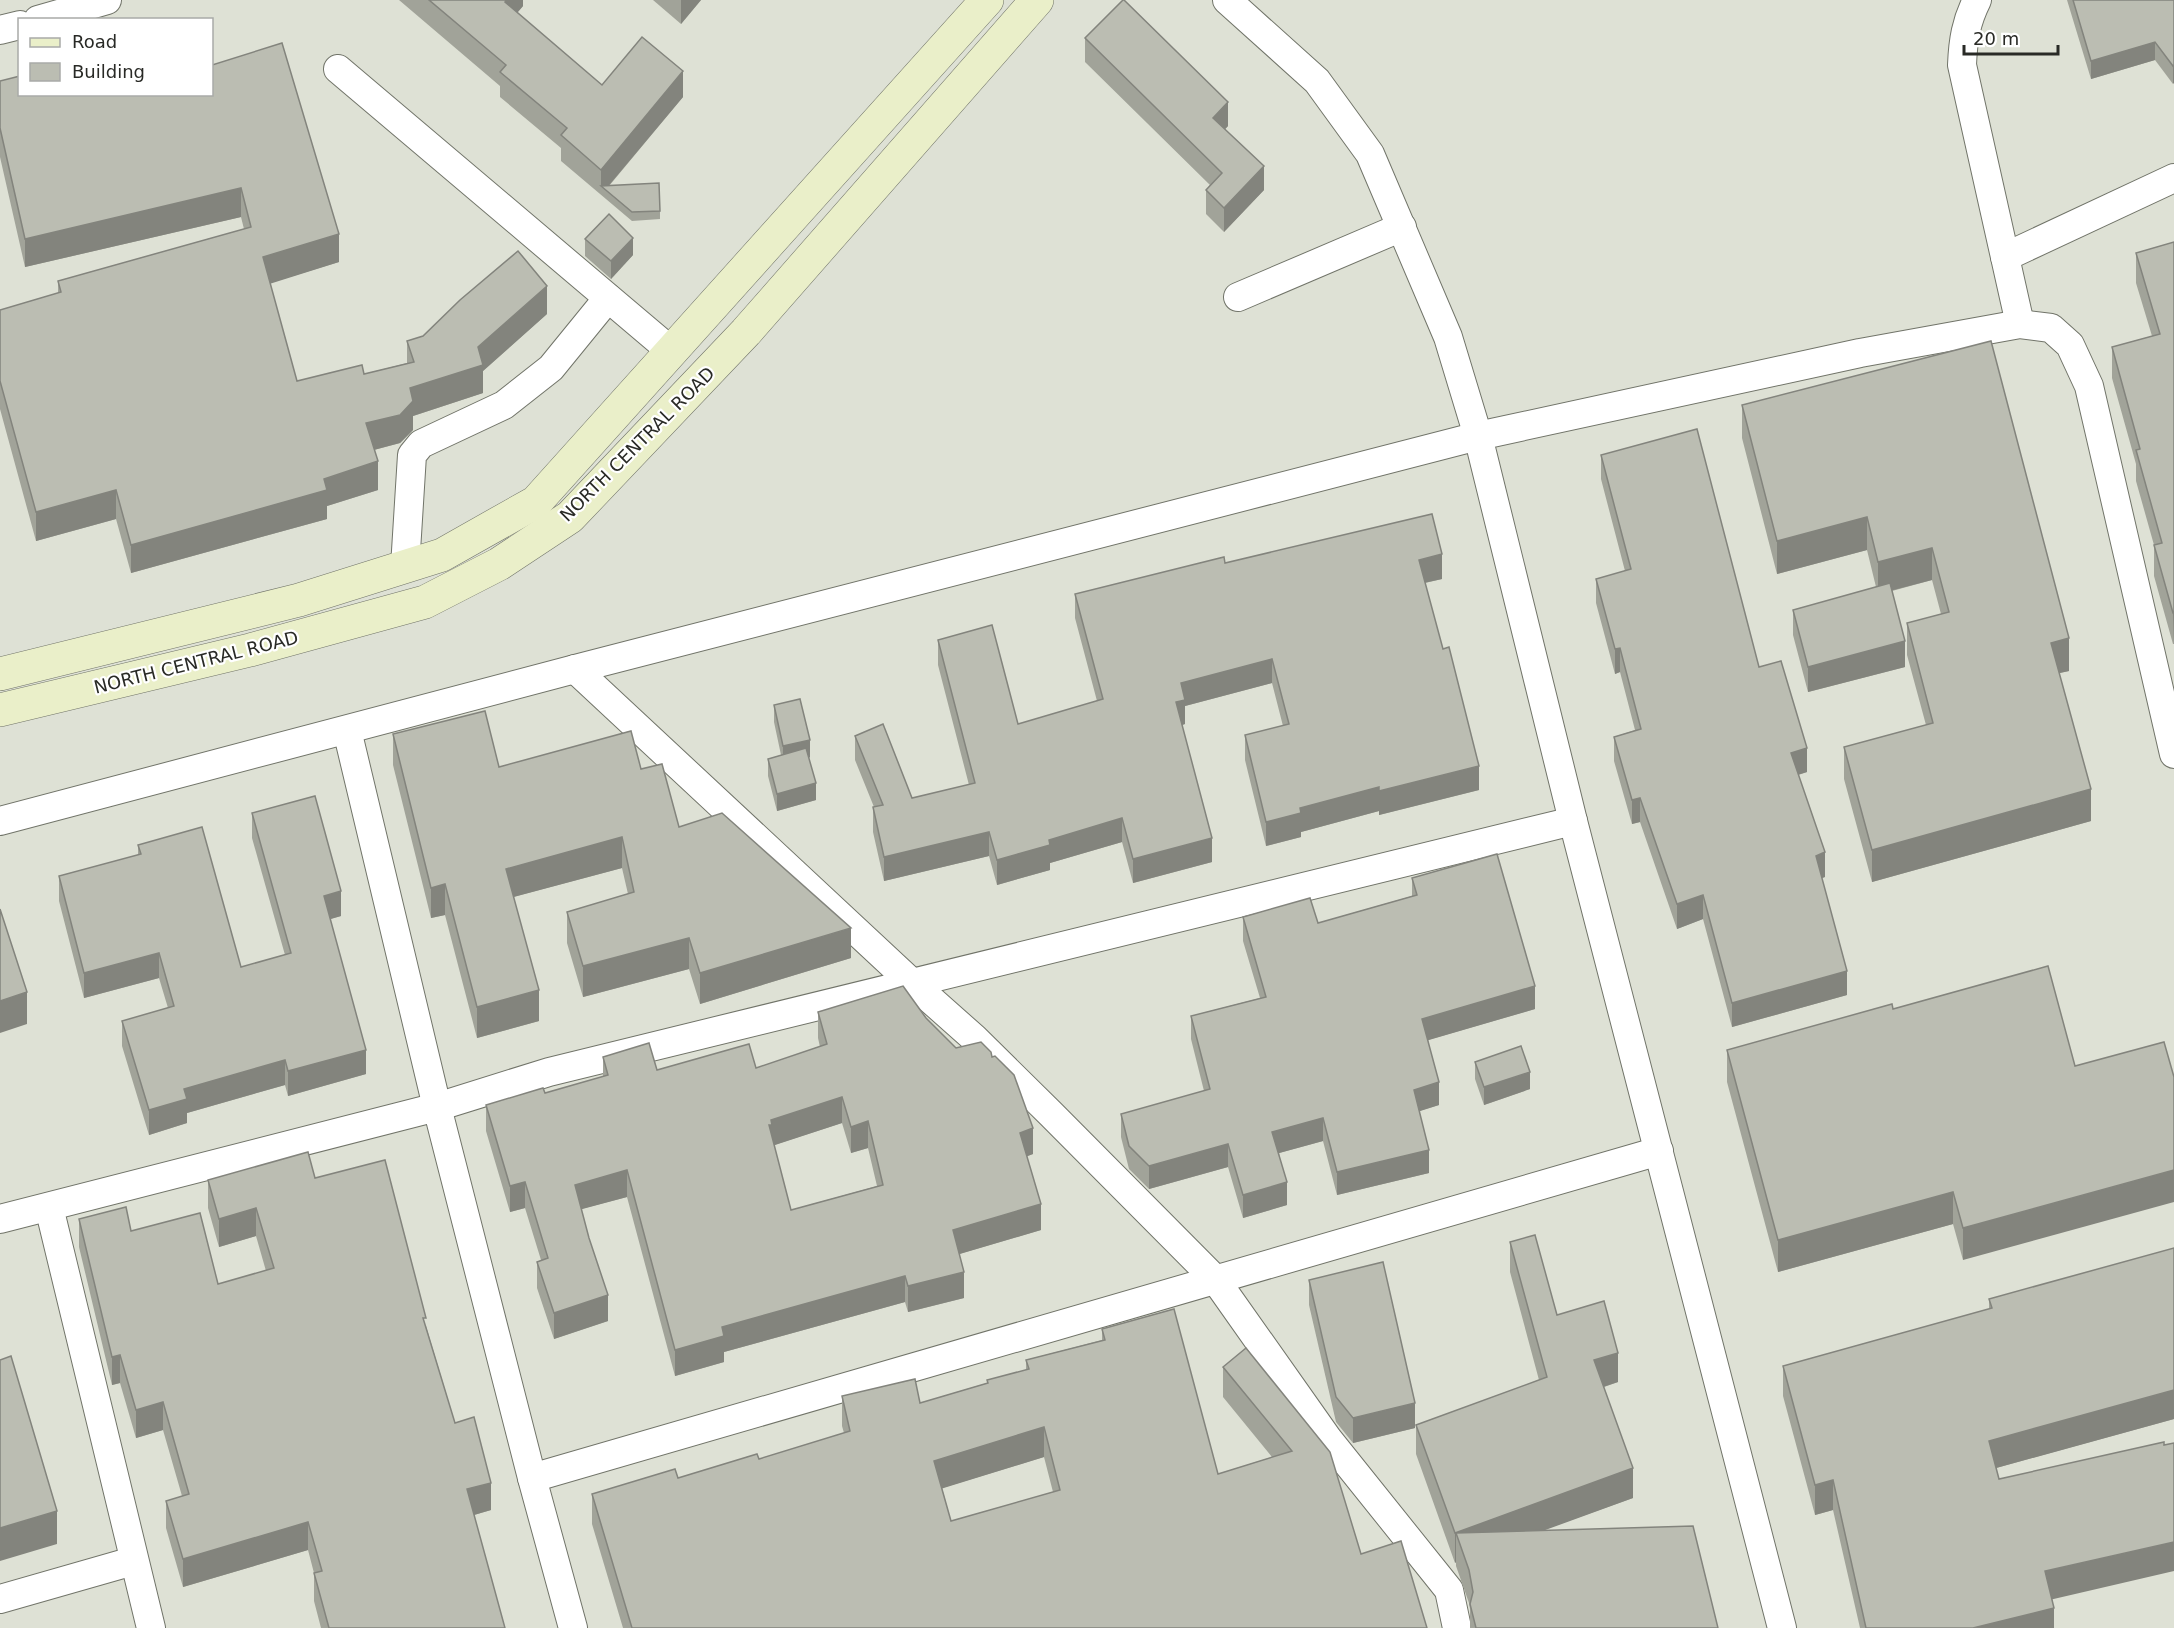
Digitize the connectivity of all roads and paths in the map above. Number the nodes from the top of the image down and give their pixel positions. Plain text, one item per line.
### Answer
1 (107, 0) edge
2 (987, 0) edge
3 (1037, 0) edge
4 (1227, 0) edge
5 (1977, 0) edge
6 (45, 18) edge
7 (18, 26) edge
8 (0, 30) edge
9 (338, 69) dead end
10 (2174, 178) edge
11 (1402, 227) junction
12 (2005, 257) junction
13 (1238, 297) dead end
14 (608, 298) junction
15 (2020, 324) junction
16 (671, 351) junction
17 (1478, 436) junction
18 (405, 567) junction
19 (575, 669) junction
20 (0, 674) edge
21 (0, 710) edge
22 (347, 730) junction
23 (2174, 754) edge
24 (0, 821) edge
25 (1574, 821) junction
26 (912, 983) junction
27 (437, 1107) junction
28 (1659, 1151) junction
29 (49, 1207) junction
30 (0, 1219) edge
31 (1215, 1280) junction
32 (532, 1478) junction
33 (133, 1561) junction
34 (0, 1599) edge
35 (151, 1628) edge
36 (573, 1628) edge
37 (1457, 1628) edge
38 (1782, 1628) edge

1 - 6 street
2 - 16 main road, NORTH CENTRAL ROAD
3 - 21 main road, NORTH CENTRAL ROAD
4 - 11 street
5 - 12 street
7 - 8 street
9 - 14 street
10 - 12 street
11 - 13 street
11 - 17 street
12 - 15 street
14 - 16 street
14 - 18 street
15 - 17 street
15 - 23 street
16 - 18 main road, NORTH CENTRAL ROAD
17 - 19 street
17 - 25 street
18 - 20 main road, NORTH CENTRAL ROAD
19 - 22 street
19 - 26 street
22 - 24 street
22 - 27 street
25 - 26 street
25 - 28 street
26 - 27 street
26 - 31 street
27 - 29 street
27 - 32 street
28 - 31 street
28 - 38 street
29 - 30 street
29 - 33 street
31 - 32 street
31 - 37 street
32 - 36 street
33 - 34 street
33 - 35 street

